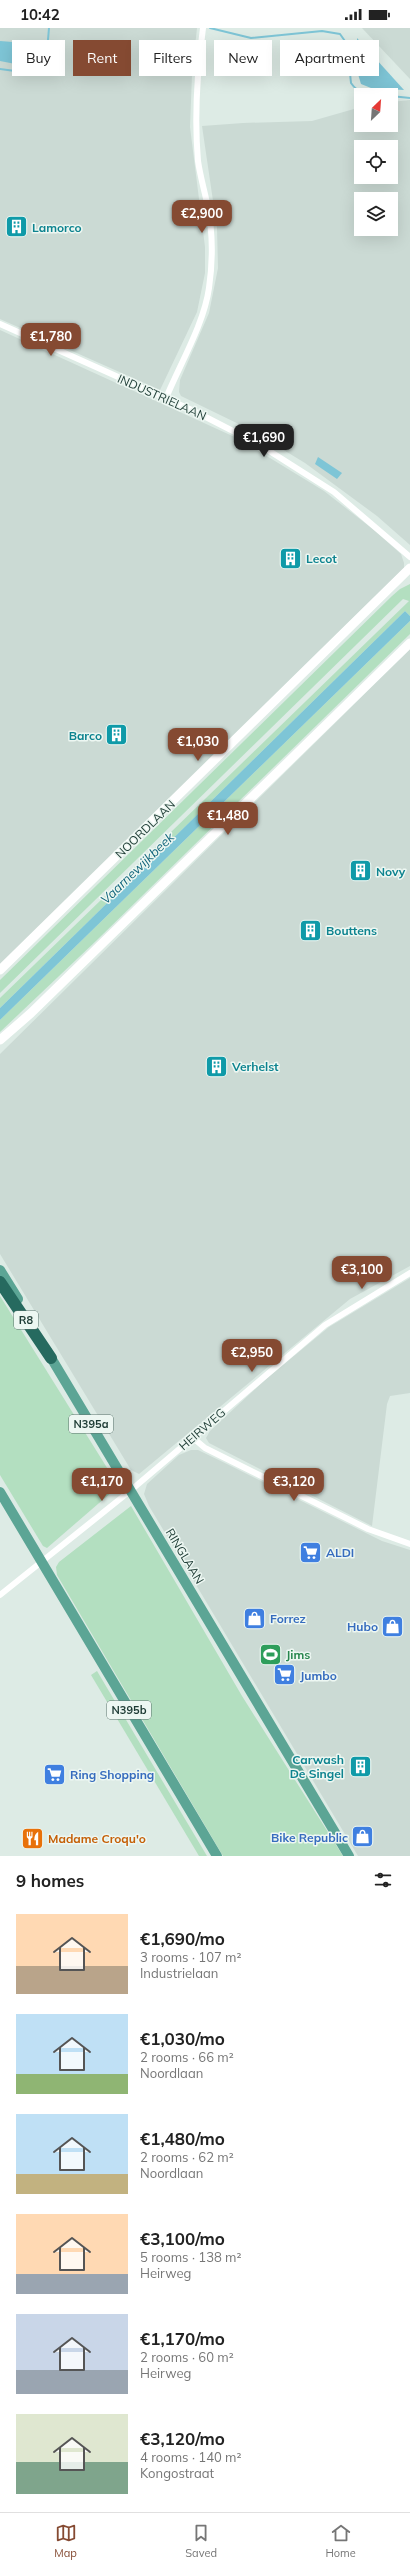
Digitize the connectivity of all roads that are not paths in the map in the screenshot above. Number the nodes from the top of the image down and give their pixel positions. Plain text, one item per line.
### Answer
1 (203, 28) edge
2 (0, 324) edge
3 (166, 398) junction
4 (410, 557) edge
5 (410, 568) edge
6 (410, 643) edge
7 (0, 970) edge
8 (0, 1040) edge
9 (0, 1270) edge
10 (410, 1273) edge
11 (0, 1282) edge
12 (51, 1358) junction
13 (192, 1437) junction
14 (130, 1491) junction
15 (0, 1492) edge
16 (410, 1544) edge
17 (42, 1563) junction
18 (0, 1595) edge
19 (217, 1856) edge
20 (349, 1856) edge

1 - 3 street
2 - 3 street, INDUSTRIELAAN
3 - 4 street, INDUSTRIELAAN
5 - 7 street, NOORDLAAN
6 - 8 street
9 - 12 main road, RINGLAAN / N395a
10 - 13 street, HEIRWEG
11 - 12 highway, R8
12 - 14 main road, RINGLAAN / N395a
13 - 14 street, HEIRWEG
13 - 16 street
14 - 17 street, HEIRWEG
14 - 20 main road, RINGLAAN / N395a
15 - 17 main road, N395b
17 - 18 street, HEIRWEG
17 - 19 main road, N395b

